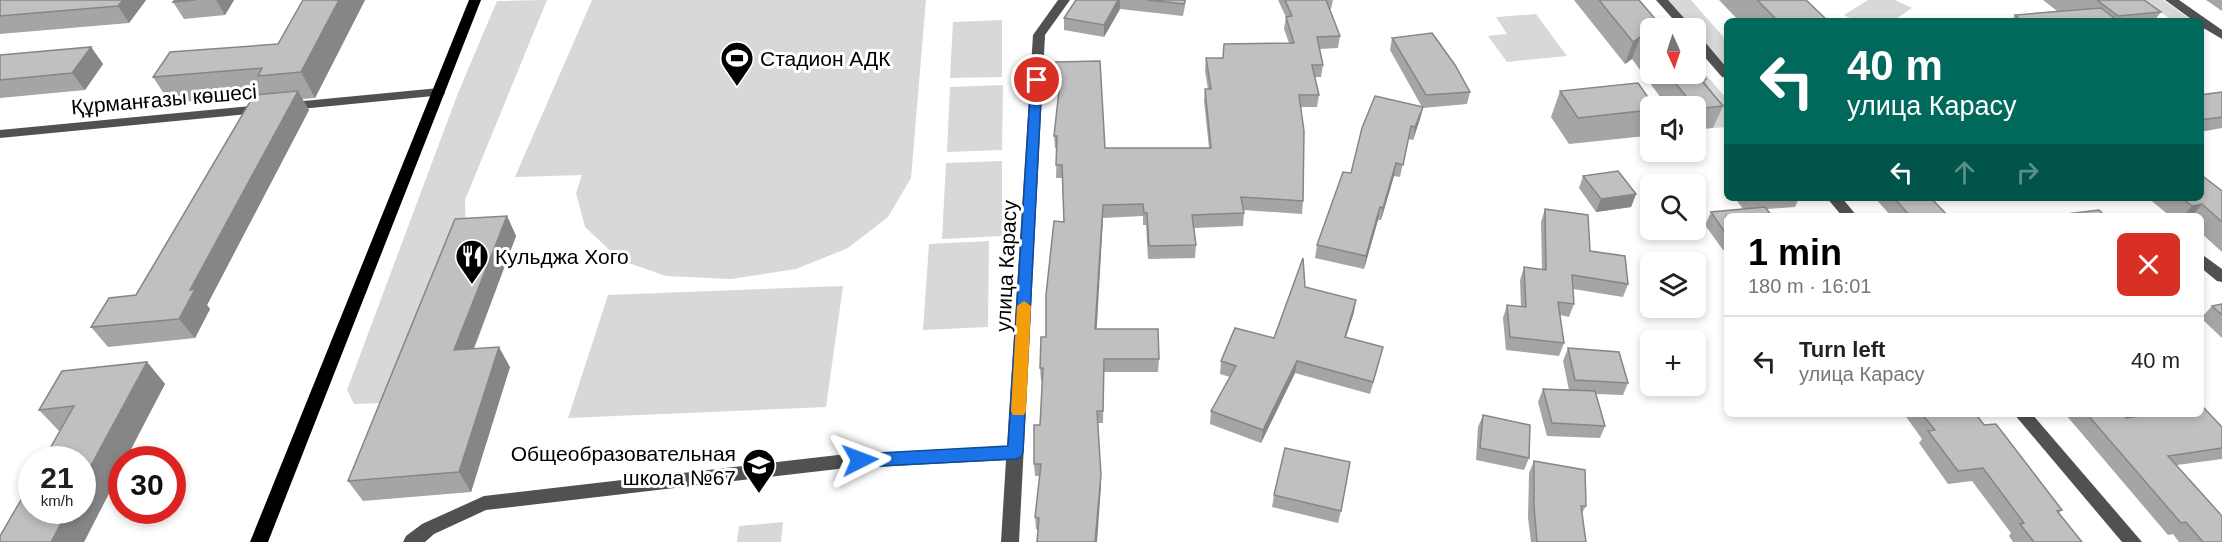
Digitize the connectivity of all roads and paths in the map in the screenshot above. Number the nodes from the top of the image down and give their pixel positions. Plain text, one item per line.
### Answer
1 (475, 0) edge
2 (1064, 0) edge
3 (1662, 0) edge
4 (2171, 0) edge
5 (1678, 18) edge
6 (2197, 18) edge
7 (2204, 23) edge
8 (2222, 35) edge
9 (1706, 51) edge
10 (1724, 72) edge
11 (439, 92) junction
12 (0, 134) edge
13 (1837, 201) edge
14 (1847, 213) edge
15 (2204, 261) edge
16 (2222, 277) edge
17 (2025, 417) edge
18 (1016, 452) junction
19 (259, 542) edge
20 (412, 542) edge
21 (1010, 542) edge
22 (2133, 542) edge

1 - 11 main road
2 - 18 street, улица Карасу
3 - 5 street
4 - 6 street
7 - 8 street
9 - 10 street
11 - 12 street, Құрманғазы көшесі
11 - 19 main road
13 - 14 street
15 - 16 street
17 - 22 street
18 - 20 street
18 - 21 street, улица Карасу

